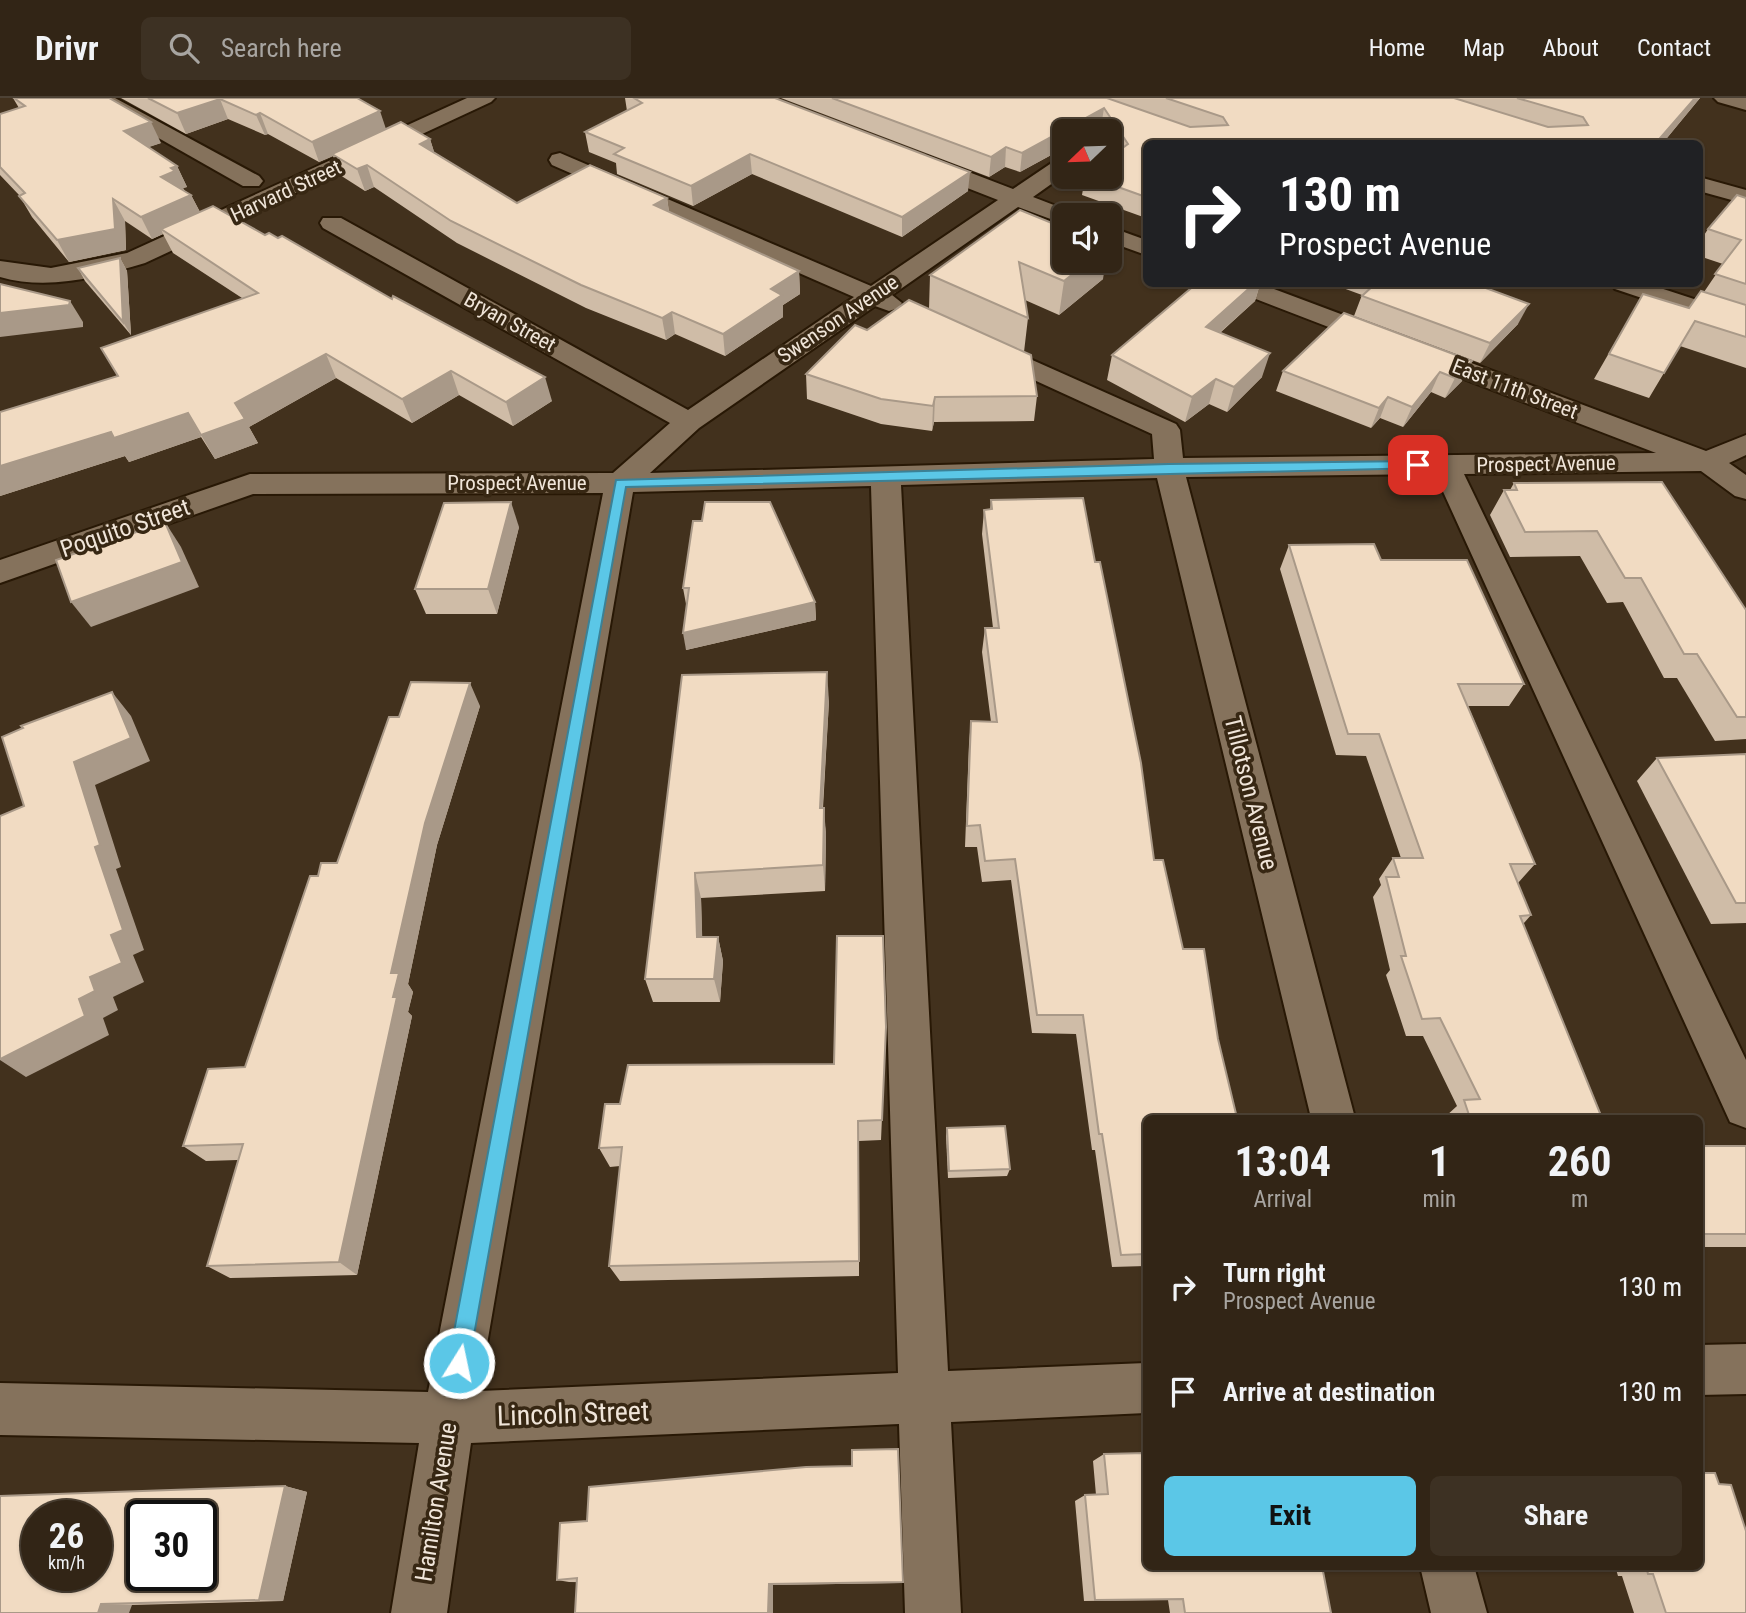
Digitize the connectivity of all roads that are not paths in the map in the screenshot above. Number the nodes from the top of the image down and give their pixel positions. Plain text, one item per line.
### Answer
1 (99, 98) edge
2 (484, 98) edge
3 (1725, 98) edge
4 (1746, 104) edge
5 (901, 154) edge
6 (560, 160) dead end
7 (1052, 173) edge
8 (251, 181) dead end
9 (1703, 185) edge
10 (1746, 197) edge
11 (1016, 198) junction
12 (1052, 212) edge
13 (332, 223) dead end
14 (1122, 239) edge
15 (1143, 247) edge
16 (0, 269) edge
17 (1247, 287) edge
18 (1633, 287) edge
19 (872, 295) junction
20 (908, 312) edge
21 (1746, 325) edge
22 (957, 334) edge
23 (689, 422) junction
24 (1746, 444) edge
25 (1707, 462) junction
26 (1445, 465) junction
27 (1169, 468) junction
28 (886, 476) junction
29 (620, 483) junction
30 (250, 484) joint
31 (1746, 489) edge
32 (0, 572) edge
33 (1746, 1107) edge
34 (1332, 1115) edge
35 (1746, 1369) edge
36 (1703, 1370) edge
37 (1143, 1388) edge
38 (924, 1398) junction
39 (0, 1409) edge
40 (449, 1418) junction
41 (1448, 1570) edge
42 (419, 1613) edge
43 (933, 1613) edge
44 (1459, 1613) edge

1 - 8 street
2 - 16 street, Harvard Street
3 - 4 street
5 - 11 street
6 - 19 street
7 - 11 street, Swenson Avenue
9 - 10 street
11 - 12 street
11 - 19 street, Swenson Avenue
13 - 23 street, Bryan Street
14 - 15 street
17 - 25 street, East 11th Street
18 - 21 street
19 - 20 street
19 - 23 street, Swenson Avenue
22 - 27 street, Tillotson Avenue
23 - 29 street, Swenson Avenue
24 - 25 street, Prospect Avenue
25 - 26 street, Prospect Avenue
25 - 31 street, East 11th Street
26 - 27 street, Prospect Avenue
26 - 33 street
27 - 28 street, Prospect Avenue
27 - 34 street, Tillotson Avenue
28 - 29 street, Prospect Avenue
28 - 38 street
29 - 30 street, Prospect Avenue
29 - 40 street, Hamilton Avenue
30 - 32 street, Poquito Street
35 - 36 street
37 - 38 street, Lincoln Street
38 - 40 street, Lincoln Street
38 - 43 street
39 - 40 street, Lincoln Street
40 - 42 street, Hamilton Avenue
41 - 44 street

